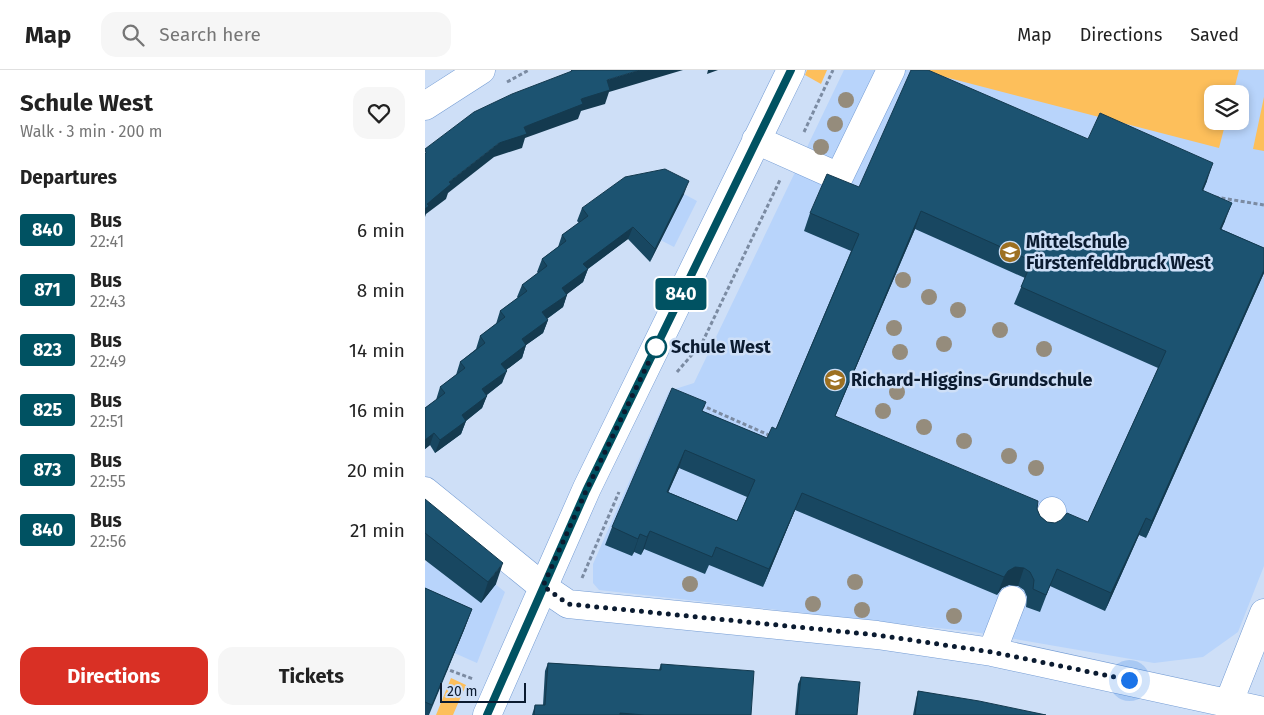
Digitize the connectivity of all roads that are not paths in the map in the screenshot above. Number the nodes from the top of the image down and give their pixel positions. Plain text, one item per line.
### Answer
1 (481, 70) edge
2 (791, 70) edge
3 (891, 70) edge
4 (425, 106) edge
5 (756, 140) junction
6 (425, 490) edge
7 (543, 586) junction
8 (1012, 600) dead end
9 (1264, 613) edge
10 (992, 652) junction
11 (1229, 702) junction
12 (1264, 711) edge
13 (487, 715) edge

1 - 4 street
2 - 5 street
3 - 5 street
5 - 7 street
6 - 7 street
7 - 10 street
7 - 13 street
8 - 10 street
9 - 11 street
10 - 11 street
11 - 12 street

